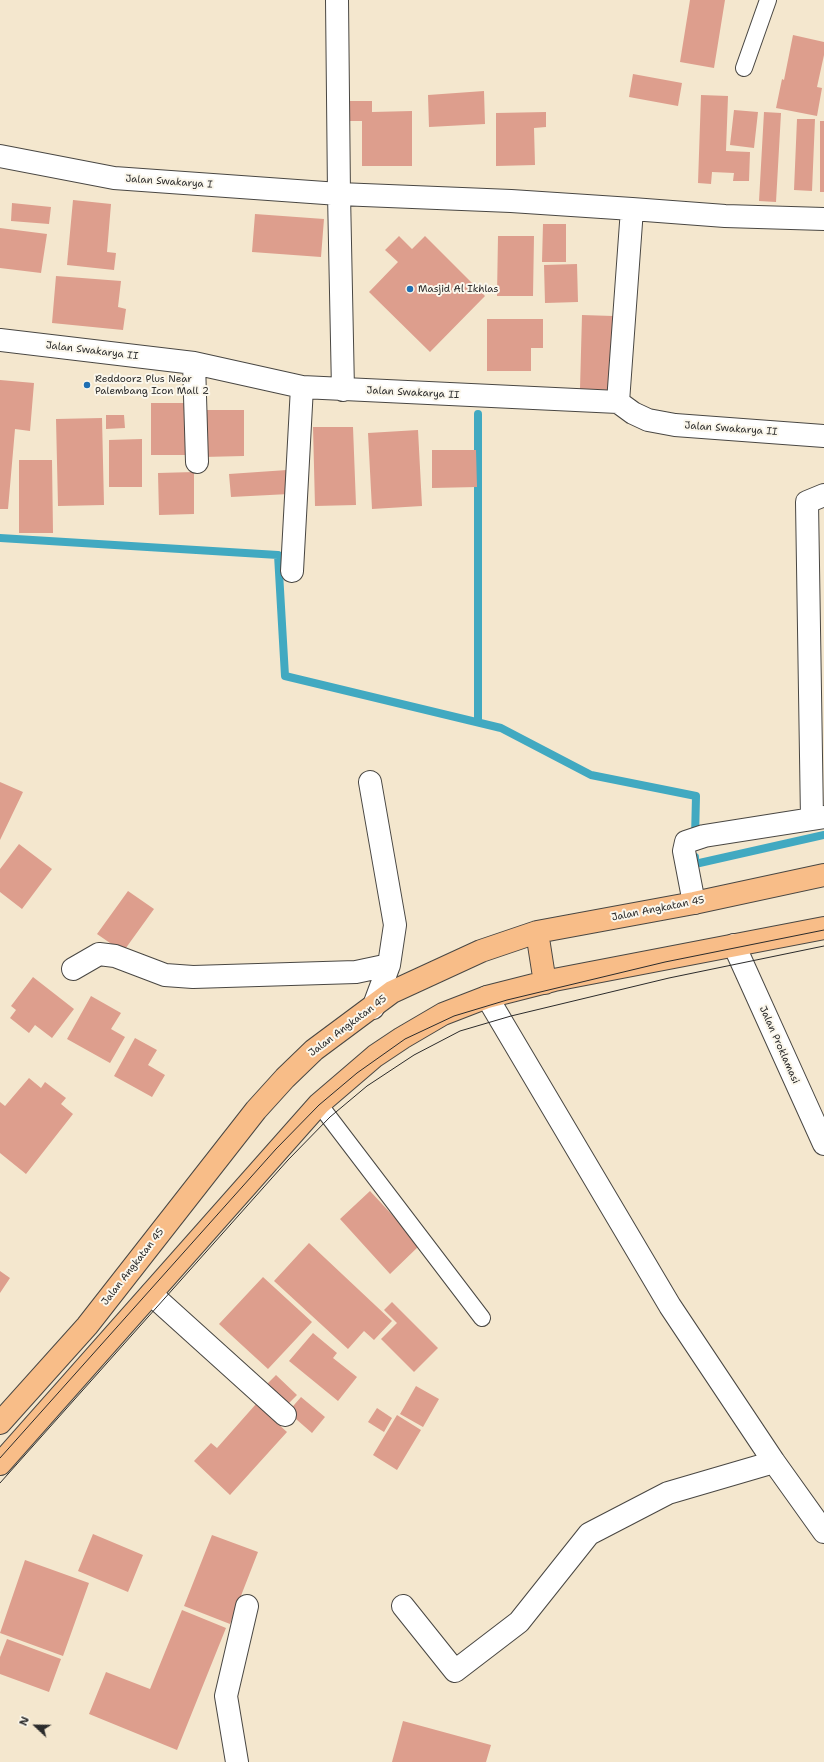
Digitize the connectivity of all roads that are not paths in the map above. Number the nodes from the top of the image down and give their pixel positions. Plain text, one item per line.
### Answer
1 (337, 0) edge
2 (768, 0) edge
3 (744, 68) dead end
4 (0, 156) edge
5 (339, 194) junction
6 (632, 209) junction
7 (824, 219) edge
8 (0, 340) edge
9 (194, 363) junction
10 (302, 387) junction
11 (344, 390) junction
12 (618, 402) junction
13 (824, 436) edge
14 (197, 462) dead end
15 (824, 495) edge
16 (292, 571) dead end
17 (370, 782) dead end
18 (818, 818) edge
19 (824, 875) edge
20 (694, 903) junction
21 (824, 928) edge
22 (537, 932) junction
23 (734, 946) junction
24 (389, 966) junction
25 (73, 969) dead end
26 (545, 983) junction
27 (487, 997) junction
28 (373, 1008) junction
29 (320, 1104) junction
30 (824, 1144) edge
31 (151, 1294) junction
32 (482, 1318) dead end
33 (286, 1415) dead end
34 (0, 1423) edge
35 (774, 1462) junction
36 (0, 1464) edge
37 (824, 1532) edge
38 (247, 1606) dead end
39 (403, 1606) dead end
40 (237, 1762) edge

1 - 5 street
2 - 3 lane
4 - 5 street, Jalan Swakarya I
5 - 6 street, Jalan Swakarya I
5 - 11 street
6 - 7 street, Jalan Swakarya I
6 - 12 street
8 - 9 street, Jalan Swakarya II
9 - 10 street, Jalan Swakarya II
9 - 14 street
10 - 11 street, Jalan Swakarya II
10 - 16 street
11 - 12 street, Jalan Swakarya II
12 - 13 street, Jalan Swakarya II
15 - 18 street
17 - 24 street
18 - 20 street
19 - 20 main road, Jalan Angkatan 45
20 - 22 main road, Jalan Angkatan 45
21 - 23 main road
22 - 26 main road
22 - 28 main road, Jalan Angkatan 45
23 - 26 main road
23 - 30 street, Jalan Proklamasi
24 - 25 street
24 - 28 street
26 - 27 main road
27 - 29 main road
27 - 35 street
28 - 34 main road, Jalan Angkatan 45
29 - 31 main road
29 - 32 lane
31 - 33 street
31 - 36 main road
35 - 37 street
35 - 39 street
38 - 40 street

